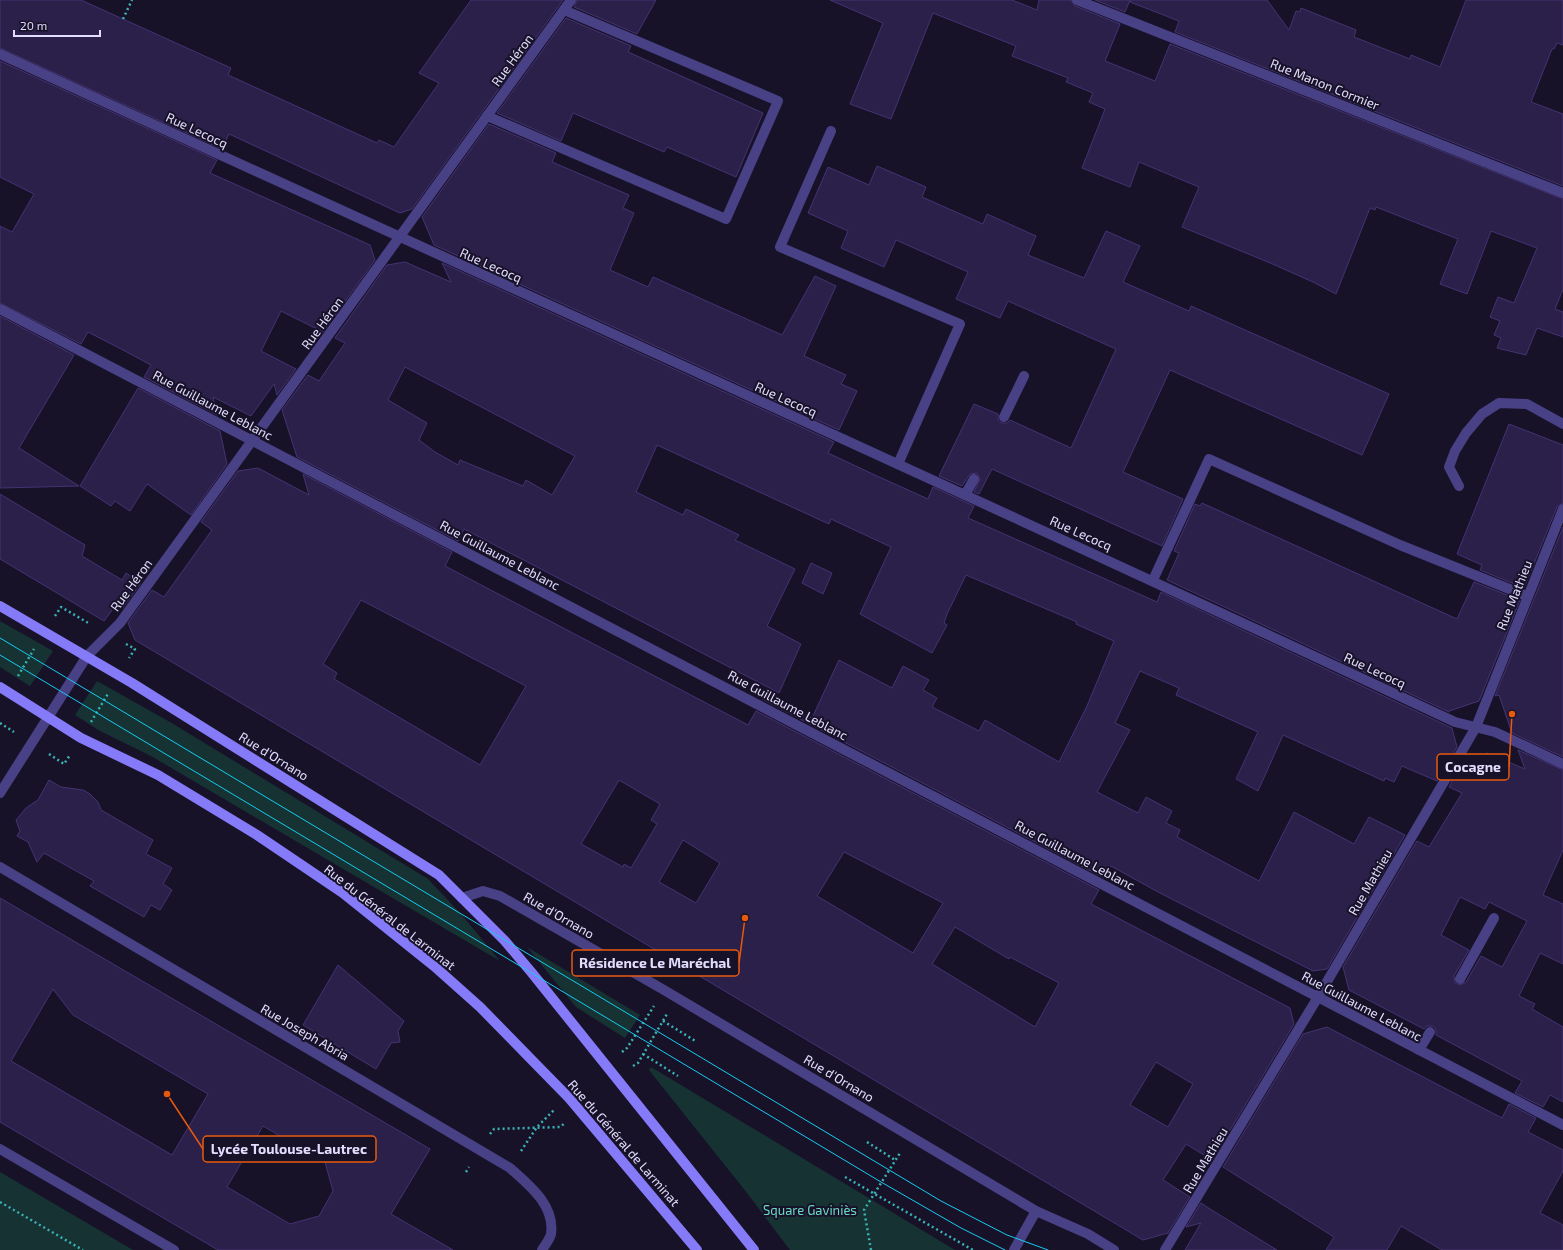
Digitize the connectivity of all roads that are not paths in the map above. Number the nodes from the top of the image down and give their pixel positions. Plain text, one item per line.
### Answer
1 (572, 0) edge
2 (1077, 0) edge
3 (564, 10) junction
4 (0, 54) edge
5 (487, 116) junction
6 (831, 131) dead end
7 (1563, 193) edge
8 (399, 237) junction
9 (0, 309) edge
10 (1024, 376) dead end
11 (1004, 417) dead end
12 (1563, 424) edge
13 (253, 440) junction
14 (898, 464) junction
15 (974, 479) dead end
16 (1459, 486) dead end
17 (965, 495) junction
18 (1563, 509) edge
19 (1154, 580) junction
20 (1527, 596) junction
21 (0, 606) edge
22 (86, 656) junction
23 (0, 687) edge
24 (47, 717) junction
25 (1476, 727) junction
26 (1563, 764) edge
27 (0, 793) edge
28 (0, 867) edge
29 (462, 898) junction
30 (1494, 918) dead end
31 (1460, 979) dead end
32 (1318, 997) junction
33 (1430, 1032) dead end
34 (1419, 1050) junction
35 (1563, 1125) edge
36 (0, 1149) edge
37 (1036, 1211) junction
38 (174, 1250) edge
39 (542, 1250) edge
40 (697, 1250) edge
41 (754, 1250) edge
42 (1014, 1250) edge
43 (1114, 1250) edge
44 (1165, 1250) edge

1 - 3 street, Rue Héron
2 - 7 street, Rue Manon Cormier
3 - 5 street, Rue Héron
3 - 5 street
4 - 8 street, Rue Lecocq
5 - 8 street, Rue Héron
6 - 14 street
8 - 13 street, Rue Héron
8 - 14 street, Rue Lecocq
9 - 13 street, Rue Guillaume Leblanc
10 - 11 street
12 - 16 street
13 - 22 street, Rue Héron
13 - 32 street, Rue Guillaume Leblanc
14 - 17 street, Rue Lecocq
15 - 17 street
17 - 19 street, Rue Lecocq
18 - 20 street, Rue Mathieu
19 - 20 street
19 - 25 street, Rue Lecocq
20 - 25 street, Rue Mathieu
21 - 22 main road, Rue d'Ornano
22 - 24 street, Rue Héron
22 - 29 main road, Rue d'Ornano
23 - 24 main road, Rue du Général de Larminat
24 - 27 street
24 - 40 main road, Rue du Général de Larminat
25 - 26 street, Rue Lecocq
25 - 32 street, Rue Mathieu
28 - 39 street, Rue Joseph Abria
29 - 37 street, Rue d'Ornano
29 - 41 main road
30 - 31 street
32 - 34 street, Rue Guillaume Leblanc
32 - 44 street, Rue Mathieu
33 - 34 street
34 - 35 street, Rue Guillaume Leblanc
36 - 38 street
37 - 42 street
37 - 43 street, Rue d'Ornano

